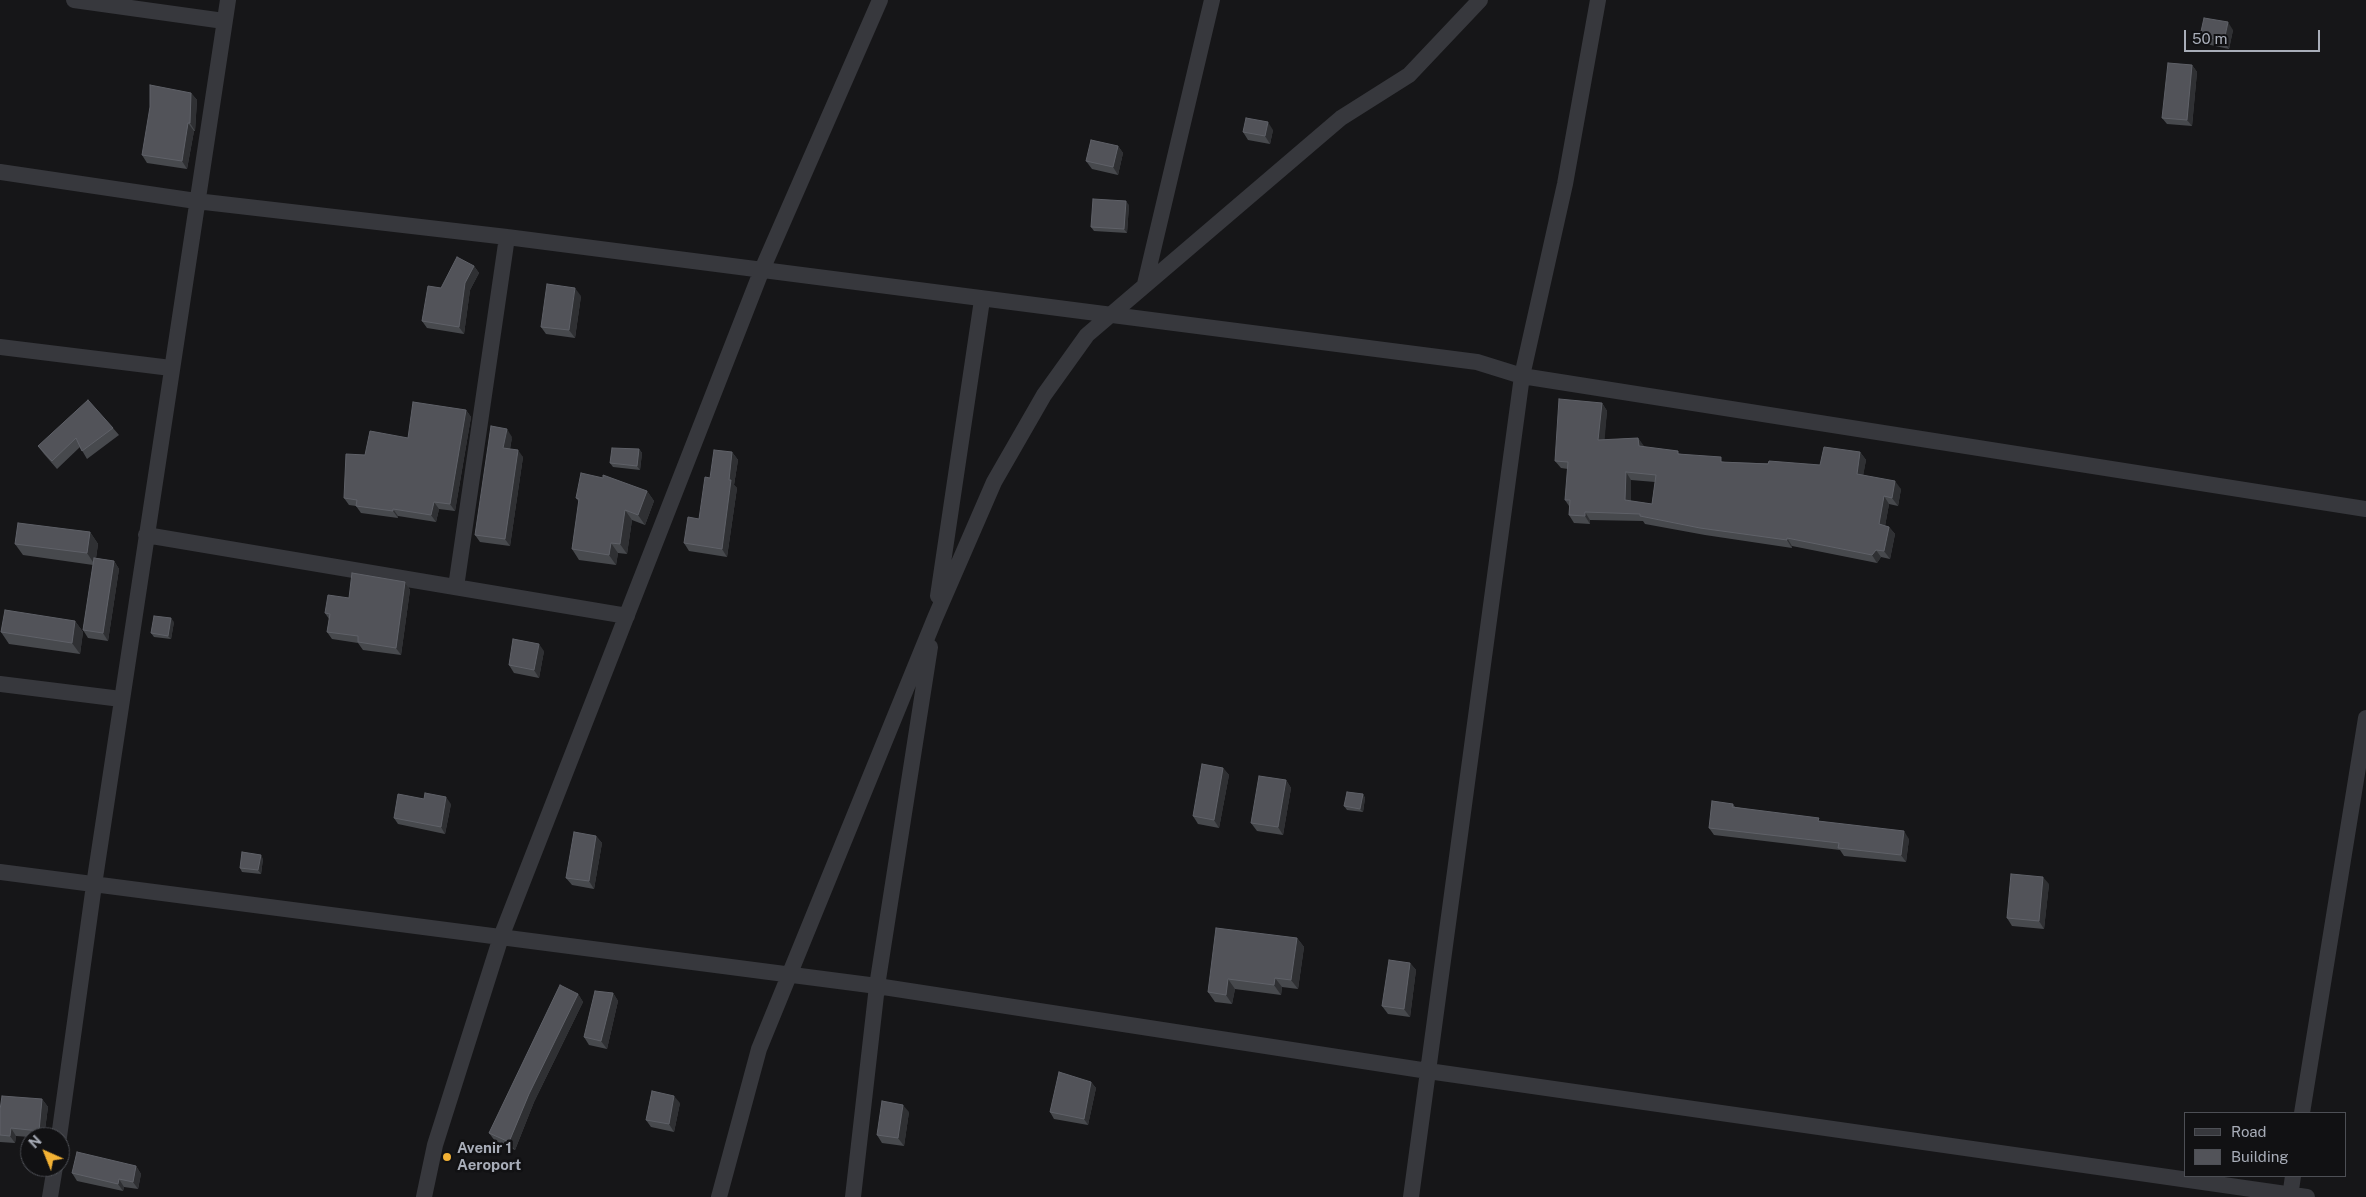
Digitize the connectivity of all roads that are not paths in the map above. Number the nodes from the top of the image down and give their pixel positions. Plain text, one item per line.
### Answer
1 (74, 0) edge
2 (228, 0) edge
3 (880, 0) edge
4 (1212, 0) edge
5 (1480, 0) edge
6 (1598, 0) edge
7 (224, 21) junction
8 (0, 172) edge
9 (196, 200) junction
10 (507, 237) junction
11 (761, 272) junction
12 (1145, 284) junction
13 (982, 300) junction
14 (1109, 315) junction
15 (0, 347) edge
16 (171, 368) junction
17 (1522, 376) junction
18 (2366, 509) edge
19 (146, 535) junction
20 (456, 587) junction
21 (627, 616) junction
22 (935, 618) junction
23 (0, 684) edge
24 (121, 699) junction
25 (2366, 718) edge
26 (0, 872) edge
27 (94, 885) junction
28 (501, 937) junction
29 (791, 974) junction
30 (877, 986) junction
31 (1428, 1071) junction
32 (2302, 1112) edge
33 (60, 1127) edge
34 (53, 1177) edge
35 (2293, 1177) edge
36 (2290, 1196) edge
37 (50, 1197) edge
38 (424, 1197) edge
39 (719, 1197) edge
40 (853, 1197) edge
41 (1411, 1197) edge
42 (2307, 1197) edge

1 - 7 street
2 - 7 street
3 - 11 street
4 - 12 street
5 - 12 street
6 - 17 street
7 - 9 street
8 - 9 street
9 - 10 street
9 - 16 street
10 - 11 street
10 - 20 street
11 - 13 street
11 - 21 street
12 - 14 street
13 - 14 street
13 - 22 street
14 - 17 street
14 - 22 street
15 - 16 street
16 - 19 street
17 - 18 street
17 - 31 street
19 - 20 street
19 - 24 street
20 - 21 street
21 - 28 street
22 - 29 street
22 - 30 street
23 - 24 street
24 - 27 street
25 - 32 street
26 - 27 street
27 - 28 street
27 - 33 street
28 - 29 street
28 - 38 street
29 - 30 street
29 - 39 street
30 - 31 street
30 - 40 street
31 - 36 street
31 - 41 street
34 - 37 street
35 - 36 street
36 - 42 street

